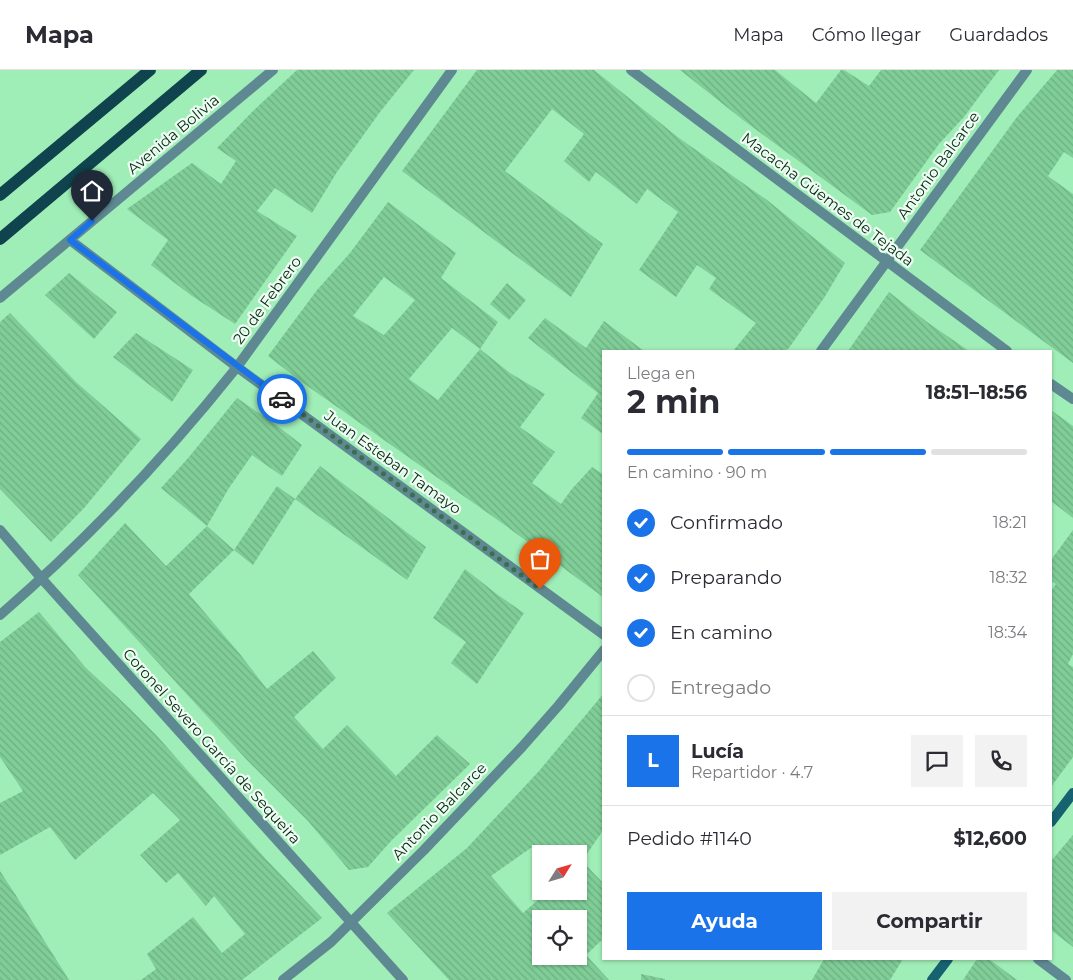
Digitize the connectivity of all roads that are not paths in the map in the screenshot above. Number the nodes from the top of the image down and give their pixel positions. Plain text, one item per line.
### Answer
1 (150, 70) edge
2 (201, 70) edge
3 (273, 70) edge
4 (452, 70) edge
5 (631, 70) edge
6 (1027, 70) edge
7 (0, 195) edge
8 (0, 239) edge
9 (70, 240) junction
10 (886, 262) junction
11 (0, 298) edge
12 (822, 350) edge
13 (1006, 350) edge
14 (237, 367) junction
15 (1052, 385) edge
16 (1073, 400) edge
17 (0, 530) edge
18 (42, 579) junction
19 (0, 615) edge
20 (602, 634) edge
21 (602, 652) edge
22 (1073, 793) edge
23 (1052, 821) edge
24 (350, 922) junction
25 (947, 960) edge
26 (1039, 960) edge
27 (283, 980) edge
28 (403, 980) edge
29 (932, 980) edge
30 (1066, 980) edge

1 - 7 main road
2 - 8 main road
3 - 9 street, Avenida Bolivia
4 - 14 street, 20 de Febrero
5 - 10 street, Macacha Güemes de Tejada
6 - 10 street, Antonio Balcarce
9 - 11 street, Avenida Bolivia
9 - 14 street, Juan Esteban Tamayo
10 - 12 street, Antonio Balcarce
10 - 13 street, Macacha Güemes de Tejada
14 - 18 street, 20 de Febrero
14 - 20 street, Juan Esteban Tamayo
15 - 16 street
17 - 18 street, Coronel Severo García de Sequeira
18 - 19 street, 20 de Febrero
18 - 24 street, Coronel Severo García de Sequeira
21 - 24 street, Antonio Balcarce
22 - 23 street
24 - 27 street, Antonio Balcarce
24 - 28 street, Coronel Severo García de Sequeira
25 - 29 street
26 - 30 street

